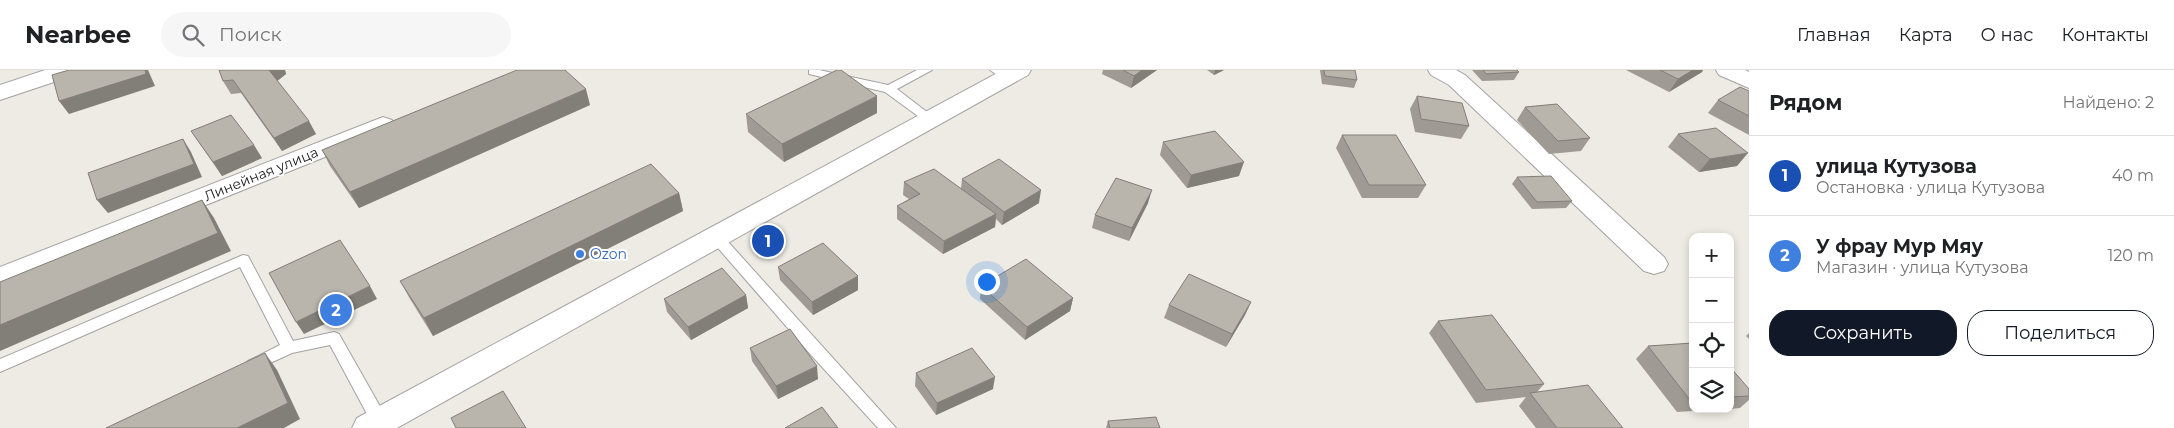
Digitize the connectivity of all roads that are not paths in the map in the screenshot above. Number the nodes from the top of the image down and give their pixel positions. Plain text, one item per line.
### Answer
1 (67, 70) edge
2 (926, 70) edge
3 (1439, 70) edge
4 (1727, 70) edge
5 (813, 72) dead end
6 (1008, 72) edge
7 (1749, 81) edge
8 (889, 89) junction
9 (0, 93) edge
10 (403, 118) edge
11 (930, 119) junction
12 (716, 236) junction
13 (1654, 264) dead end
14 (0, 278) edge
15 (289, 348) junction
16 (0, 366) edge
17 (240, 370) edge
18 (374, 425) edge
19 (888, 428) edge

1 - 9 street
2 - 8 lane
3 - 13 street
4 - 7 street
5 - 8 lane
6 - 11 street
8 - 11 lane
10 - 14 street, Линейная улица
11 - 12 street
12 - 18 street
12 - 19 lane
15 - 16 lane
15 - 17 lane
15 - 18 lane

